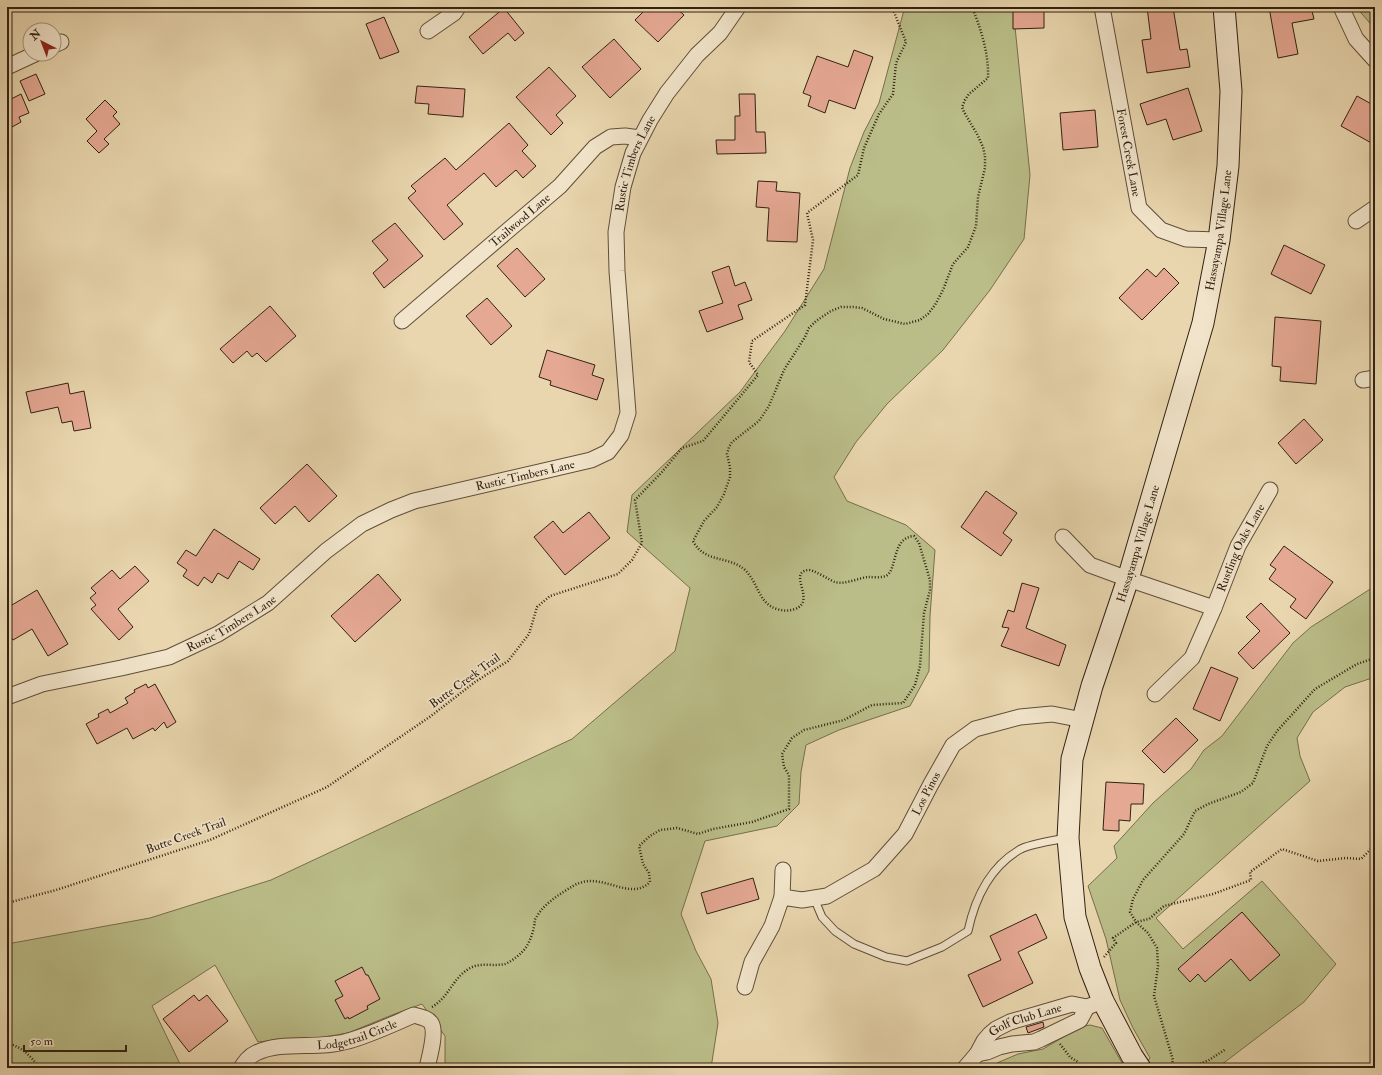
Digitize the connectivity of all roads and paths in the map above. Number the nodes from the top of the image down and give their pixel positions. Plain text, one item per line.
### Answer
1 (458, 7) edge
2 (738, 7) edge
3 (892, 7) edge
4 (972, 7) edge
5 (1102, 7) edge
6 (1224, 7) edge
7 (1341, 7) edge
8 (428, 31) dead end
9 (22, 60) edge
10 (1375, 60) edge
11 (7, 66) edge
12 (640, 138) junction
13 (1375, 208) edge
14 (1356, 222) dead end
15 (1219, 240) junction
16 (402, 321) dead end
17 (1270, 490) dead end
18 (1063, 537) dead end
19 (1128, 579) junction
20 (1214, 608) junction
21 (1375, 658) edge
22 (1155, 694) dead end
23 (7, 697) edge
24 (1083, 720) junction
25 (1068, 838) junction
26 (1375, 844) edge
27 (783, 870) dead end
28 (782, 897) junction
29 (814, 898) junction
30 (7, 903) edge
31 (1136, 922) junction
32 (1090, 968) junction
33 (745, 988) dead end
34 (1095, 1004) junction
35 (414, 1015) junction
36 (1010, 1022) junction
37 (1056, 1039) dead end
38 (7, 1043) edge
39 (1016, 1044) junction
40 (1226, 1049) dead end
41 (977, 1054) junction
42 (40, 1068) edge
43 (241, 1068) edge
44 (427, 1068) edge
45 (965, 1068) edge
46 (1080, 1068) edge
47 (1140, 1068) edge
48 (1171, 1068) edge
49 (1189, 1068) edge

1 - 8 street
2 - 12 street, Rustic Timbers Lane
3 - 30 path, Butte Creek Trail
4 - 35 path
5 - 15 street, Forest Creek Lane
6 - 15 street, Hassayampa Village Lane
7 - 10 street
9 - 11 street
12 - 16 street, Trailwood Lane
12 - 23 street, Rustic Timbers Lane
13 - 14 street
15 - 19 street, Hassayampa Village Lane
17 - 20 street, Rustling Oaks Lane
18 - 19 street
19 - 20 street
19 - 24 street, Hassayampa Village Lane
20 - 22 street, Rustling Oaks Lane
21 - 31 path
24 - 25 street, Hassayampa Village Lane
24 - 29 street, Los Pinos
25 - 29 lane
25 - 32 street, Hassayampa Village Lane
26 - 31 path
27 - 28 street
28 - 29 street, Los Pinos
28 - 33 street
31 - 32 path
31 - 48 path
32 - 34 street, Hassayampa Village Lane
34 - 36 street, Golf Club Lane
34 - 39 street
34 - 47 street, Hassayampa Village Lane
35 - 43 street, Lodgetrail Circle
35 - 44 street
36 - 39 street
36 - 41 street, Golf Club Lane
37 - 46 path
38 - 42 path
39 - 41 street
40 - 49 path
41 - 45 street, Golf Club Lane

